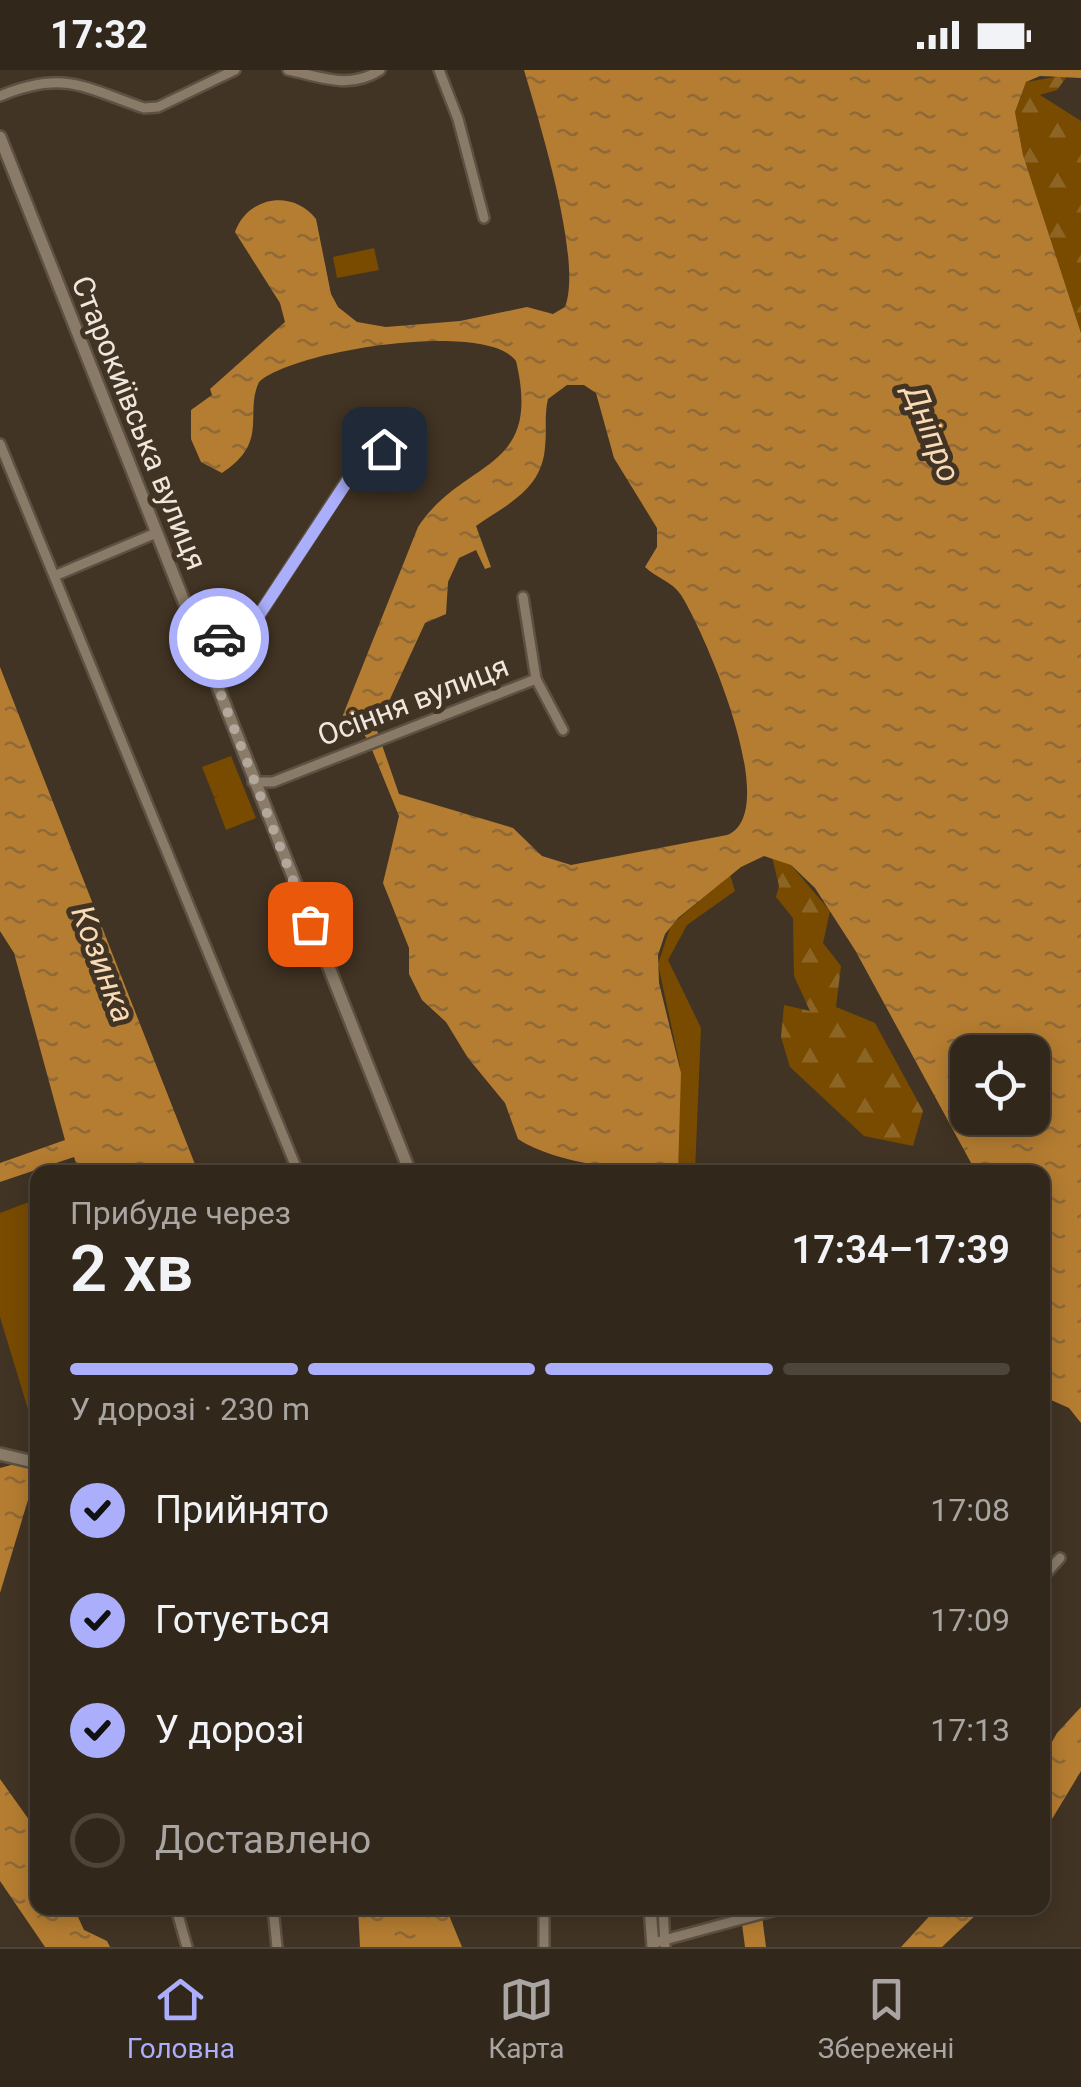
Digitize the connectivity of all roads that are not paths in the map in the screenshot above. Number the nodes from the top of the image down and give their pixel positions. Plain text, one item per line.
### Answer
1 (235, 70) edge
2 (288, 70) edge
3 (380, 70) edge
4 (439, 70) edge
5 (0, 96) edge
6 (0, 137) edge
7 (484, 218) dead end
8 (0, 444) edge
9 (384, 449) dead end
10 (156, 533) junction
11 (59, 574) dead end
12 (523, 597) dead end
13 (202, 646) junction
14 (536, 679) junction
15 (563, 730) dead end
16 (252, 782) junction
17 (295, 1165) edge
18 (407, 1165) edge
19 (0, 1454) edge
20 (30, 1461) edge
21 (1060, 1558) dead end
22 (1050, 1569) edge
23 (178, 1915) edge
24 (274, 1915) edge
25 (544, 1915) edge
26 (652, 1915) edge
27 (662, 1915) edge
28 (759, 1915) edge
29 (659, 1944) edge
30 (187, 1947) edge
31 (277, 1947) edge
32 (544, 1947) edge

1 - 5 street
2 - 3 street
4 - 7 street
6 - 10 street, Старокиївська вулиця
8 - 17 street
9 - 13 street
10 - 11 street
10 - 13 street, Старокиївська вулиця
12 - 14 street
13 - 16 street, Старокиївська вулиця
14 - 15 street, Осіння вулиця
14 - 16 street, Осіння вулиця
16 - 18 street, Старокиївська вулиця
19 - 20 street
21 - 22 street
23 - 30 street
24 - 31 street
25 - 32 street
26 - 29 street
27 - 29 street
28 - 29 street

